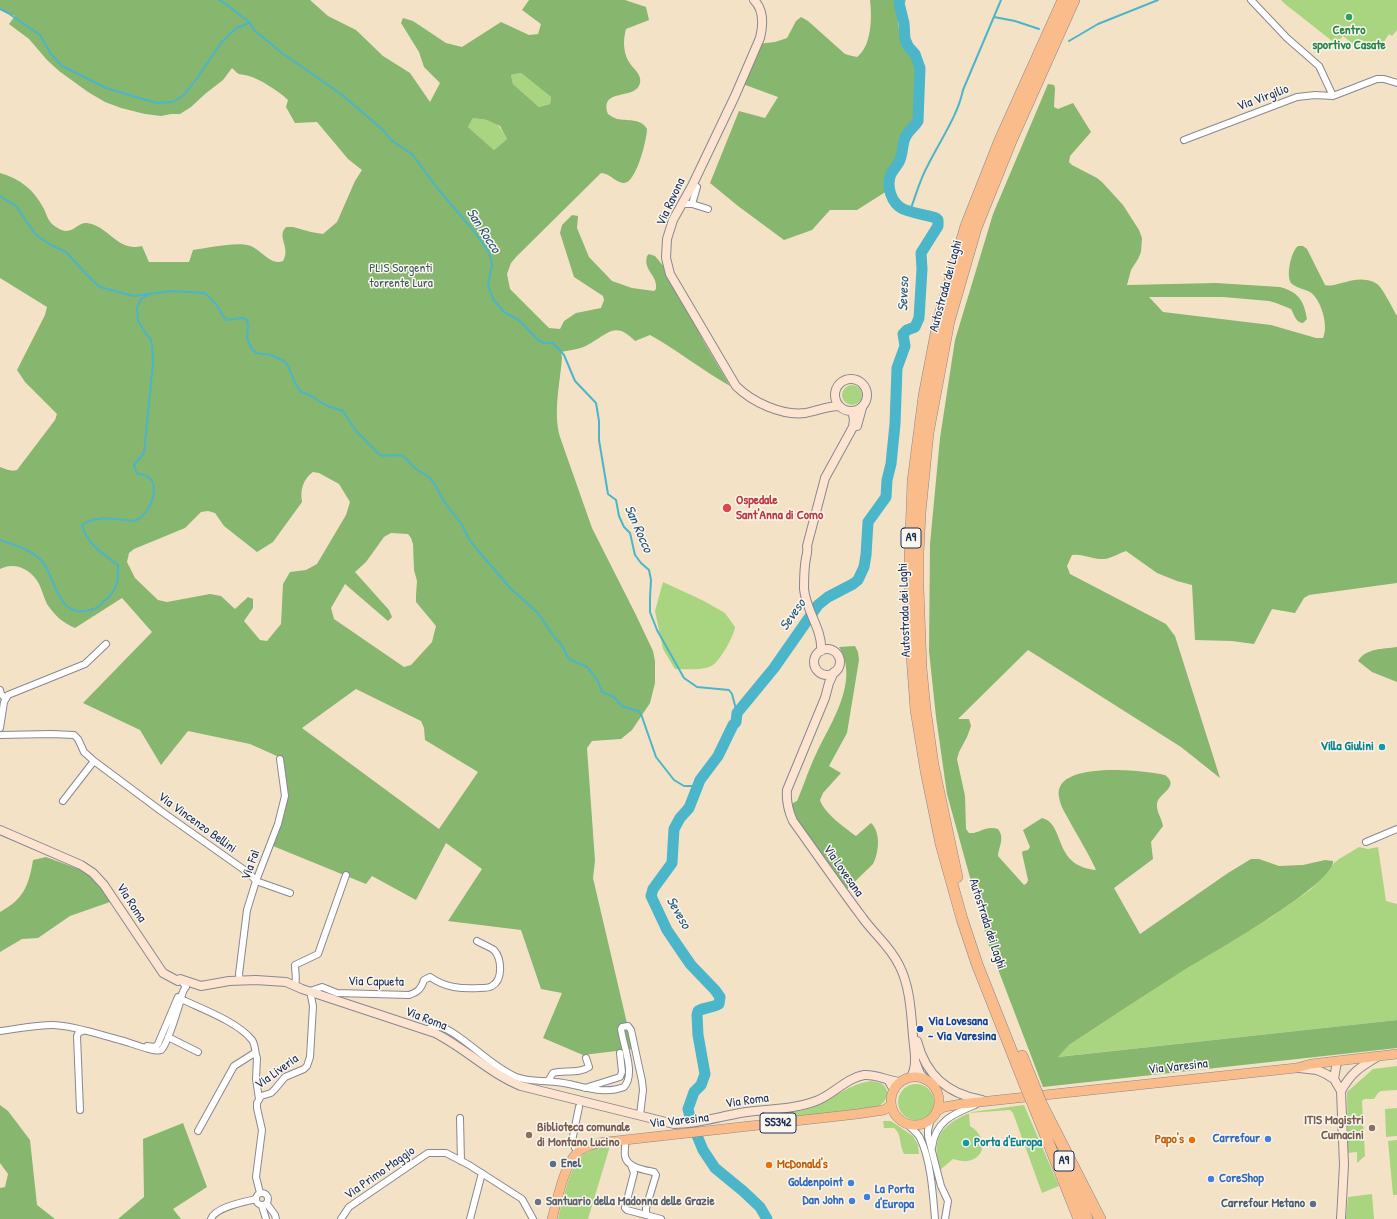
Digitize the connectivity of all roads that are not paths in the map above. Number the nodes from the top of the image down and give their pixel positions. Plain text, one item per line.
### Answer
1 (754, 0) edge
2 (1063, 0) edge
3 (1074, 0) edge
4 (1252, 0) edge
5 (1397, 83) edge
6 (1334, 96) junction
7 (1184, 140) dead end
8 (697, 188) dead end
9 (682, 204) junction
10 (692, 204) junction
11 (708, 209) dead end
12 (835, 396) junction
13 (839, 406) junction
14 (827, 407) junction
15 (862, 408) junction
16 (852, 411) junction
17 (808, 550) junction
18 (816, 629) junction
19 (106, 644) dead end
20 (831, 650) junction
21 (820, 651) junction
22 (834, 672) junction
23 (821, 673) junction
24 (0, 690) edge
25 (826, 693) junction
26 (5, 698) junction
27 (0, 728) edge
28 (0, 735) edge
29 (92, 759) junction
30 (280, 759) dead end
31 (63, 801) dead end
32 (1397, 829) edge
33 (0, 830) edge
34 (1366, 842) dead end
35 (346, 875) dead end
36 (256, 881) junction
37 (290, 893) dead end
38 (477, 941) dead end
39 (180, 979) junction
40 (240, 981) junction
41 (295, 986) junction
42 (310, 991) junction
43 (181, 999) junction
44 (910, 1010) junction
45 (426, 1030) junction
46 (0, 1031) edge
47 (83, 1031) junction
48 (168, 1037) junction
49 (158, 1047) junction
50 (198, 1052) dead end
51 (620, 1053) dead end
52 (1397, 1054) edge
53 (256, 1055) junction
54 (1378, 1056) junction
55 (586, 1058) dead end
56 (915, 1060) junction
57 (1337, 1061) junction
58 (1296, 1068) junction
59 (911, 1078) junction
60 (924, 1078) junction
61 (1334, 1079) junction
62 (889, 1080) junction
63 (548, 1081) junction
64 (900, 1082) junction
65 (1029, 1084) junction
66 (585, 1088) junction
67 (894, 1090) junction
68 (1341, 1091) junction
69 (938, 1093) junction
70 (259, 1099) junction
71 (986, 1101) junction
72 (1037, 1103) junction
73 (961, 1104) junction
74 (891, 1105) junction
75 (579, 1107) dead end
76 (80, 1110) dead end
77 (937, 1111) junction
78 (857, 1114) junction
79 (640, 1115) junction
80 (895, 1115) junction
81 (460, 1118) dead end
82 (932, 1119) junction
83 (908, 1125) junction
84 (198, 1131) dead end
85 (625, 1140) junction
86 (577, 1152) junction
87 (932, 1153) junction
88 (461, 1161) junction
89 (631, 1165) junction
90 (482, 1173) junction
91 (258, 1196) junction
92 (264, 1205) junction
93 (934, 1208) junction
94 (947, 1209) junction
95 (647, 1215) junction
96 (211, 1219) edge
97 (266, 1219) edge
98 (276, 1219) edge
99 (341, 1219) edge
100 (470, 1219) edge
101 (533, 1219) edge
102 (552, 1219) edge
103 (661, 1219) edge
104 (935, 1219) edge
105 (945, 1219) edge
106 (1079, 1219) edge
107 (1087, 1219) edge
108 (1100, 1219) edge
109 (1341, 1219) edge

1 - 9 street, Via Ravona
2 - 65 highway, Autostrada dei Laghi / A9
3 - 65 highway, Autostrada dei Laghi / A9
4 - 6 street
5 - 6 street, Via Virgilio
6 - 7 street, Via Virgilio
8 - 10 street
9 - 10 street
9 - 14 street, Via Ravona
10 - 11 street
12 - 13 street
12 - 14 street
12 - 15 street
13 - 14 street, Via Ravona
13 - 16 street
15 - 16 street
15 - 17 street
16 - 17 street
17 - 18 street
18 - 20 street
18 - 21 street
19 - 26 street
20 - 21 street
20 - 22 street
21 - 23 street
22 - 23 street
22 - 25 street, Via Lovesana
23 - 25 street
24 - 26 street
25 - 44 street, Via Lovesana
26 - 27 street
28 - 29 street, Via Vincenzo Bellini
29 - 31 street
29 - 36 street, Via Vincenzo Bellini
30 - 36 street, Via Faì
32 - 34 street
33 - 39 street, Via Roma
35 - 41 street
36 - 37 street, Via Vincenzo Bellini
36 - 40 street, Via Faì
38 - 42 street, Via Capueta
39 - 40 street, Via Roma
39 - 43 street
39 - 49 street
40 - 41 street, Via Roma
41 - 42 street, Via Roma
42 - 45 street, Via Roma
42 - 70 street, Via Liveria
43 - 48 street
43 - 53 street
44 - 56 street, Via Lovesana
44 - 71 street
45 - 63 street
45 - 79 street, Via Roma
46 - 47 street
47 - 49 street
47 - 76 street
48 - 49 street
48 - 50 street
51 - 66 street
52 - 54 main road, Via Varesina
53 - 70 street
53 - 84 street
54 - 57 main road, Via Varesina
54 - 68 street
55 - 63 street
56 - 59 street, Via Lovesana
56 - 60 street, Via Lovesana
57 - 58 main road, Via Varesina
57 - 61 street
58 - 61 street
58 - 71 main road, Via Varesina
59 - 60 main road
59 - 64 main road
60 - 69 main road
61 - 68 street
62 - 64 street, Via Roma
62 - 67 street
62 - 79 street, Via Roma
63 - 66 street
64 - 67 main road
65 - 72 highway, Autostrada dei Laghi / A9, bridge
66 - 79 street
67 - 74 main road
68 - 109 street
69 - 73 main road, Via Varesina
69 - 77 main road
70 - 91 street, Via Liveria
71 - 73 main road, Via Varesina
71 - 87 street
72 - 106 highway, Autostrada dei Laghi / A9
72 - 107 highway, Autostrada dei Laghi / A9
72 - 108 highway
73 - 77 main road, Via Varesina
74 - 78 main road, Via Varesina / SS342
74 - 80 main road
75 - 86 street
77 - 82 main road
78 - 80 main road, Via Varesina / SS342
78 - 85 main road, Via Varesina / SS342
80 - 83 main road
81 - 88 street
82 - 83 main road
82 - 87 street
83 - 93 street
85 - 86 main road, Via Varesina / SS342
85 - 89 street
86 - 102 main road
87 - 94 street
88 - 90 street, Via Primo Maggio
88 - 99 street, Via Primo Maggio
89 - 95 street
89 - 95 street
90 - 100 street
90 - 101 street, Via Primo Maggio
91 - 92 street
91 - 92 street
91 - 96 street
92 - 97 street
92 - 98 street
93 - 94 street
93 - 104 street
94 - 105 street
95 - 103 street

